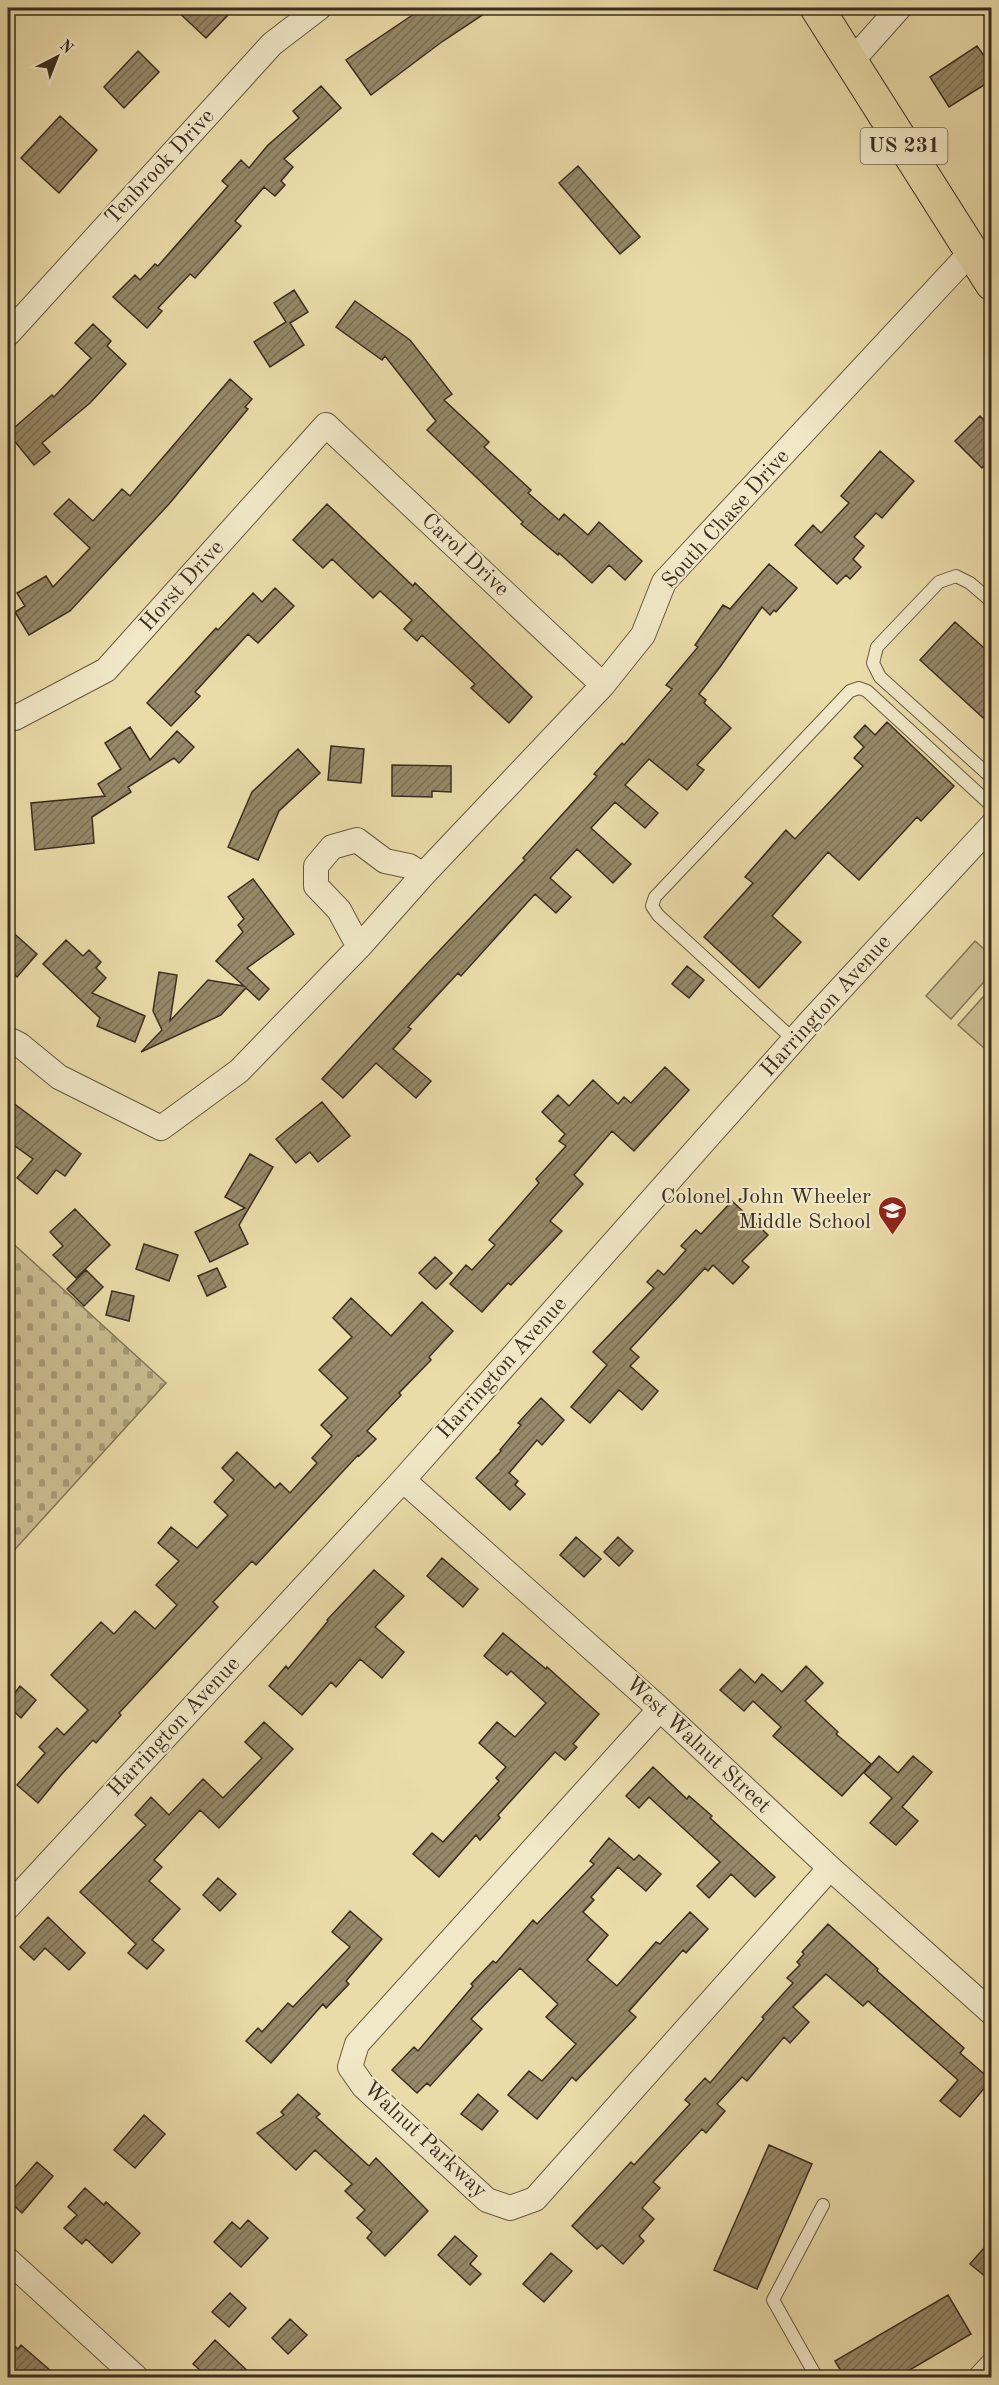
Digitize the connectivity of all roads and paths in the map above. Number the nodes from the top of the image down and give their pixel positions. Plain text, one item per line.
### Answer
1 (319, 8) edge
2 (817, 8) edge
3 (899, 8) edge
4 (851, 62) junction
5 (972, 251) junction
6 (992, 284) edge
7 (8, 334) edge
8 (326, 425) joint
9 (992, 602) edge
10 (603, 685) junction
11 (11, 717) edge
12 (992, 778) edge
13 (992, 806) edge
14 (992, 825) edge
15 (423, 875) junction
16 (358, 947) junction
17 (8, 1039) edge
18 (794, 1040) junction
19 (403, 1480) junction
20 (660, 1709) junction
21 (830, 1868) junction
22 (8, 1907) edge
23 (992, 2013) edge
24 (823, 2205) dead end
25 (8, 2260) edge
26 (992, 2364) edge
27 (138, 2378) edge
28 (817, 2378) edge
29 (980, 2378) edge

1 - 7 street, Tenbrook Drive
2 - 4 main road, US 231
3 - 4 street
4 - 5 main road, US 231
5 - 6 main road, US 231
5 - 10 street, South Chase Drive
8 - 10 street, Carol Drive
8 - 11 street, Horst Drive
9 - 12 lane
10 - 15 street, South Chase Drive
13 - 18 lane
14 - 18 street, Harrington Avenue
15 - 16 street, South Chase Drive
15 - 16 street
16 - 17 street, South Chase Drive
18 - 19 street, Harrington Avenue
19 - 20 street, West Walnut Street
19 - 22 street, Harrington Avenue
20 - 21 street, West Walnut Street
20 - 21 street, Walnut Parkway
21 - 23 street, West Walnut Street
24 - 28 lane
25 - 27 street
26 - 29 street

